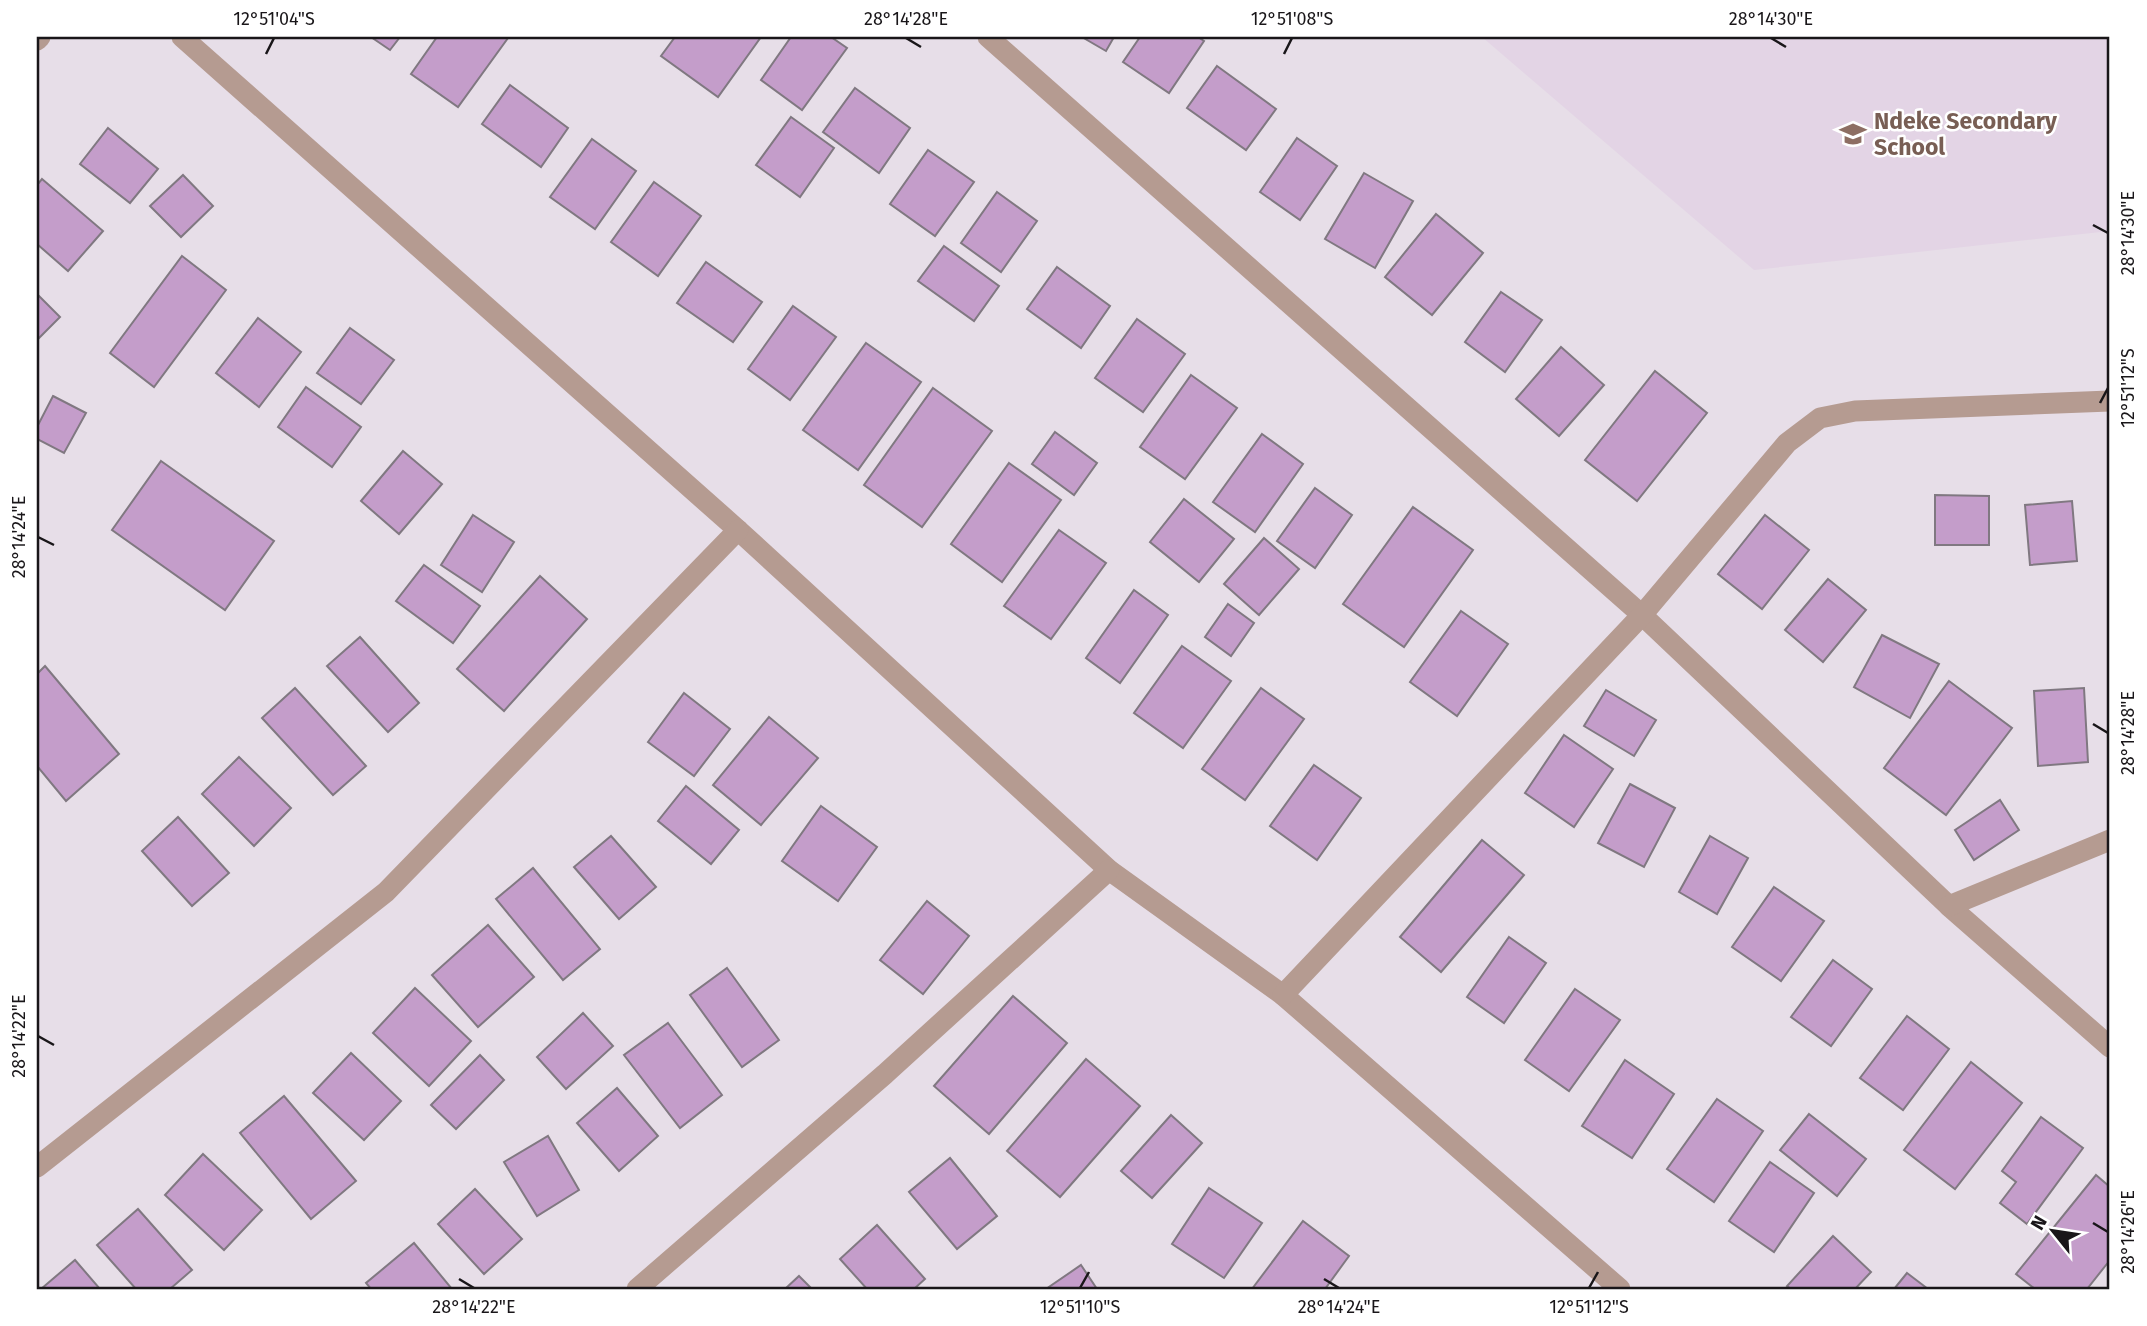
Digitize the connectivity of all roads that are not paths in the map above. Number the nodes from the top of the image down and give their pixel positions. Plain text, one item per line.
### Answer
1 (182, 37) edge
2 (988, 37) edge
3 (2110, 401) edge
4 (738, 530) junction
5 (1642, 615) junction
6 (2110, 840) edge
7 (1109, 870) junction
8 (1949, 906) junction
9 (1283, 995) junction
10 (2110, 1047) edge
11 (37, 1167) edge
12 (638, 1289) edge
13 (1620, 1289) edge

1 - 4 street
2 - 5 street
3 - 5 street
4 - 7 street
4 - 11 street
5 - 8 street
5 - 9 street
6 - 8 street
7 - 9 street
7 - 12 street
8 - 10 street
9 - 13 street

